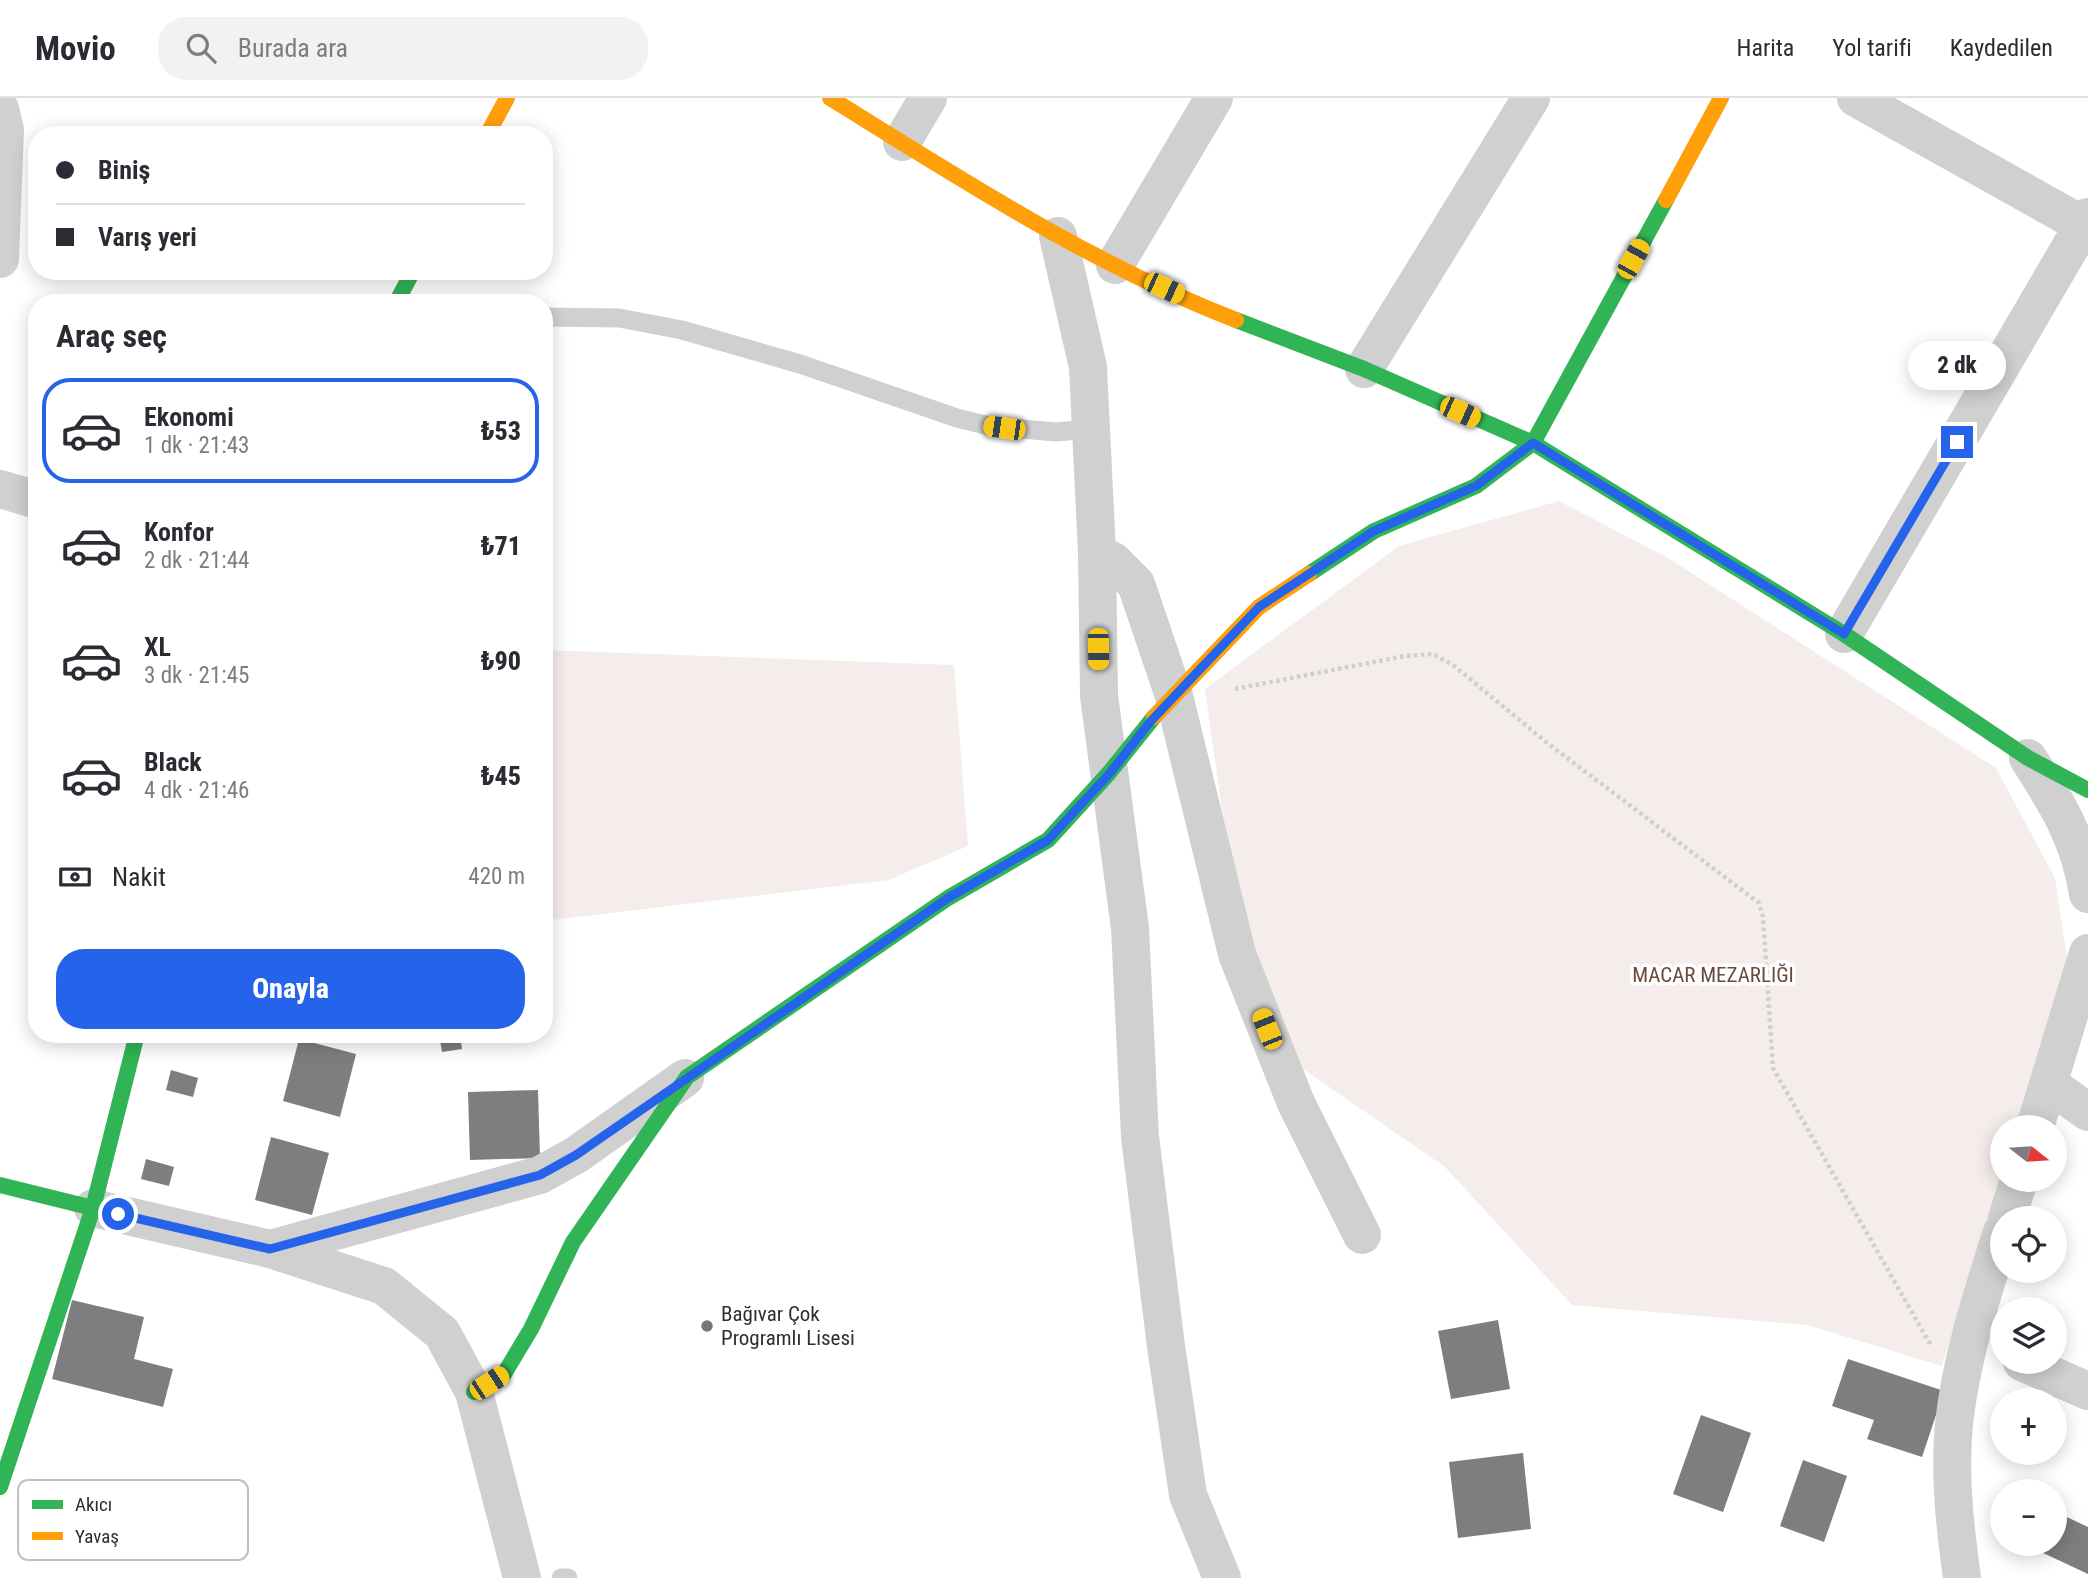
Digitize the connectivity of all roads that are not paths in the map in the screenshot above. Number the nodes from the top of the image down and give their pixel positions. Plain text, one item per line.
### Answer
1 (507, 98) edge
2 (830, 98) edge
3 (928, 98) edge
4 (1214, 98) edge
5 (1531, 98) edge
6 (1721, 98) edge
7 (1856, 98) edge
8 (0, 109) edge
9 (492, 126) edge
10 (902, 142) junction
11 (2086, 221) edge
12 (1058, 236) junction
13 (0, 259) edge
14 (1115, 265) junction
15 (553, 317) edge
16 (1364, 369) junction
17 (1091, 429) junction
18 (1533, 443) junction
19 (0, 489) edge
20 (28, 497) edge
21 (1097, 553) junction
22 (1844, 634) junction
23 (1174, 696) junction
24 (2028, 758) junction
25 (1110, 773) junction
26 (2088, 790) edge
27 (2088, 894) edge
28 (2088, 953) edge
29 (135, 1043) edge
30 (687, 1077) junction
31 (2049, 1084) junction
32 (2088, 1112) edge
33 (2039, 1115) edge
34 (0, 1185) edge
35 (93, 1208) junction
36 (1362, 1235) dead end
37 (270, 1249) junction
38 (1992, 1283) edge
39 (1978, 1354) edge
40 (2049, 1374) edge
41 (2088, 1391) edge
42 (474, 1392) junction
43 (0, 1487) edge
44 (522, 1578) edge
45 (561, 1578) edge
46 (568, 1578) edge
47 (1222, 1578) edge
48 (1962, 1578) edge

1 - 9 street
2 - 10 street
3 - 10 street
4 - 14 street
5 - 16 street
6 - 18 street
7 - 11 street
8 - 13 street
10 - 12 street
11 - 22 street
12 - 14 street
12 - 17 street
14 - 16 street
15 - 17 lane
16 - 18 street
17 - 21 street
18 - 22 street
18 - 23 street
19 - 20 street
21 - 23 street
21 - 25 street
22 - 24 street
23 - 25 street
23 - 36 street
24 - 26 street
24 - 27 street
25 - 30 street
25 - 47 street
28 - 31 street
29 - 35 street
30 - 37 street
30 - 42 street
31 - 32 street
31 - 33 street
34 - 35 street
35 - 37 street
35 - 43 street
37 - 42 street
38 - 39 street
39 - 48 street
40 - 41 street
42 - 44 street
45 - 46 lane

